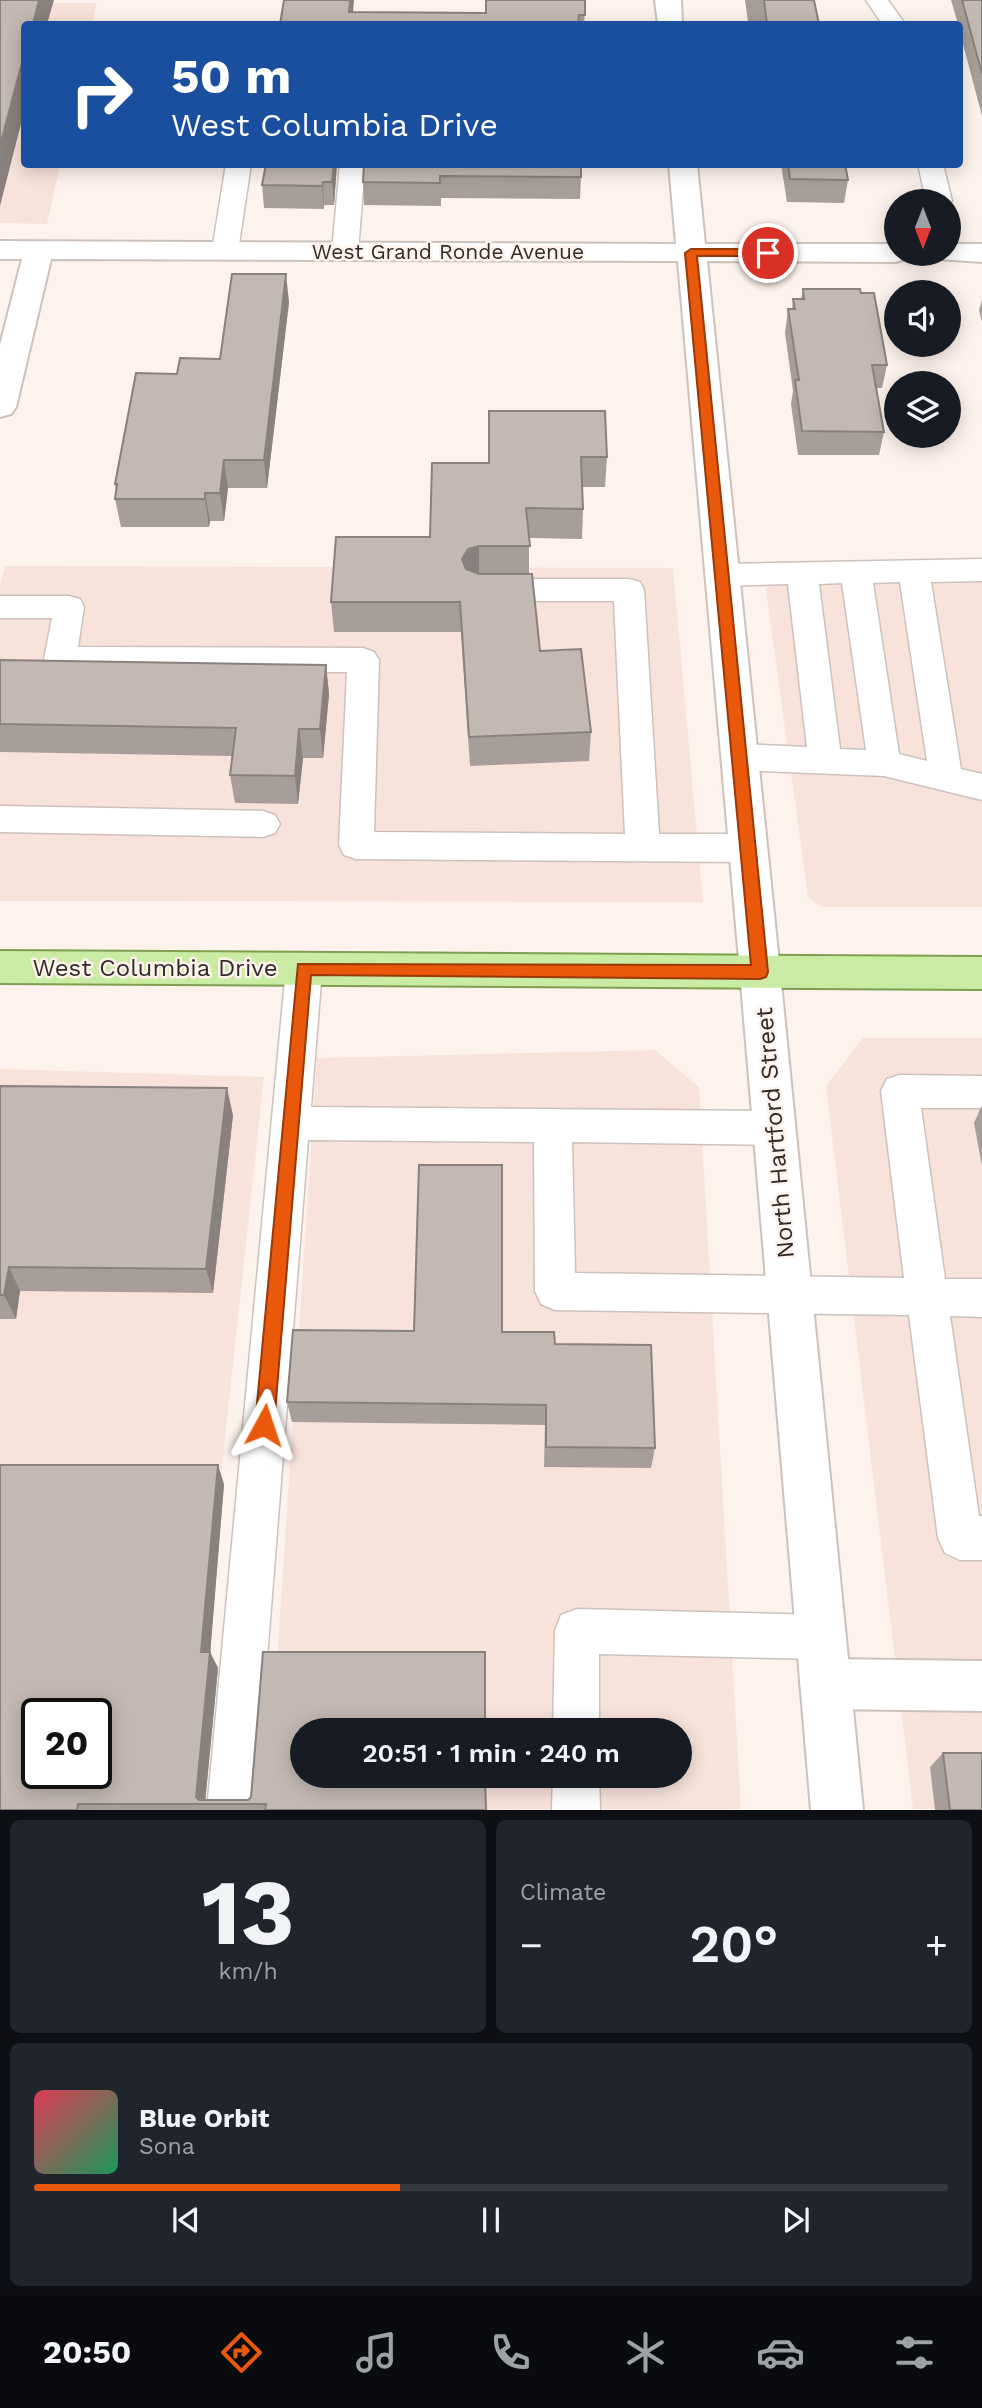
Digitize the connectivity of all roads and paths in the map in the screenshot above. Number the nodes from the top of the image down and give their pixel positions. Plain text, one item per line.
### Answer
1 (668, 0) edge
2 (877, 0) edge
3 (670, 21) edge
4 (891, 21) edge
5 (238, 168) edge
6 (353, 168) edge
7 (683, 168) edge
8 (931, 168) edge
9 (936, 189) edge
10 (0, 250) edge
11 (961, 250) edge
12 (38, 251) junction
13 (225, 251) junction
14 (345, 251) junction
15 (691, 253) junction
16 (884, 253) edge
17 (982, 253) edge
18 (0, 407) edge
19 (982, 570) edge
20 (914, 571) junction
21 (856, 572) junction
22 (802, 573) junction
23 (720, 575) junction
24 (480, 590) edge
25 (0, 607) edge
26 (739, 757) junction
27 (825, 761) junction
28 (884, 764) junction
29 (946, 778) junction
30 (982, 787) edge
31 (0, 819) edge
32 (263, 824) dead end
33 (643, 847) junction
34 (747, 848) junction
35 (0, 967) edge
36 (304, 969) junction
37 (760, 972) junction
38 (982, 973) edge
39 (982, 1092) edge
40 (290, 1123) junction
41 (553, 1125) junction
42 (774, 1128) junction
43 (789, 1293) junction
44 (927, 1297) junction
45 (982, 1298) edge
46 (982, 1538) edge
47 (823, 1661) junction
48 (982, 1686) edge
49 (576, 1718) edge
50 (576, 1788) edge
51 (232, 1810) edge
52 (576, 1810) edge
53 (837, 1810) edge

1 - 3 street
2 - 4 lane
5 - 13 lane
6 - 14 lane
7 - 15 street, North Hartford Street
8 - 9 lane
10 - 12 street, West Grand Ronde Avenue
11 - 17 street
12 - 13 street, West Grand Ronde Avenue
12 - 18 street
13 - 14 street, West Grand Ronde Avenue
14 - 15 street, West Grand Ronde Avenue
15 - 16 street, West Grand Ronde Avenue
15 - 23 street, North Hartford Street
19 - 20 lane
20 - 21 lane
20 - 29 lane
21 - 22 lane
21 - 28 lane
22 - 23 lane
22 - 27 lane
23 - 26 street, North Hartford Street
24 - 33 lane
25 - 33 lane
26 - 27 lane
26 - 34 street, North Hartford Street
27 - 28 lane
28 - 29 lane
29 - 30 lane
31 - 32 lane
33 - 34 lane
34 - 37 street, North Hartford Street
35 - 36 main road, West Columbia Drive
36 - 37 main road, West Columbia Drive
36 - 40 lane
37 - 38 main road, West Columbia Drive
37 - 42 street, North Hartford Street
39 - 44 lane
40 - 41 lane
40 - 51 lane
41 - 42 lane
41 - 43 lane
42 - 43 street, North Hartford Street
43 - 44 lane
43 - 47 street, North Hartford Street
44 - 45 lane
44 - 46 lane
47 - 48 street
47 - 49 lane
47 - 53 street, North Hartford Street
50 - 52 lane

